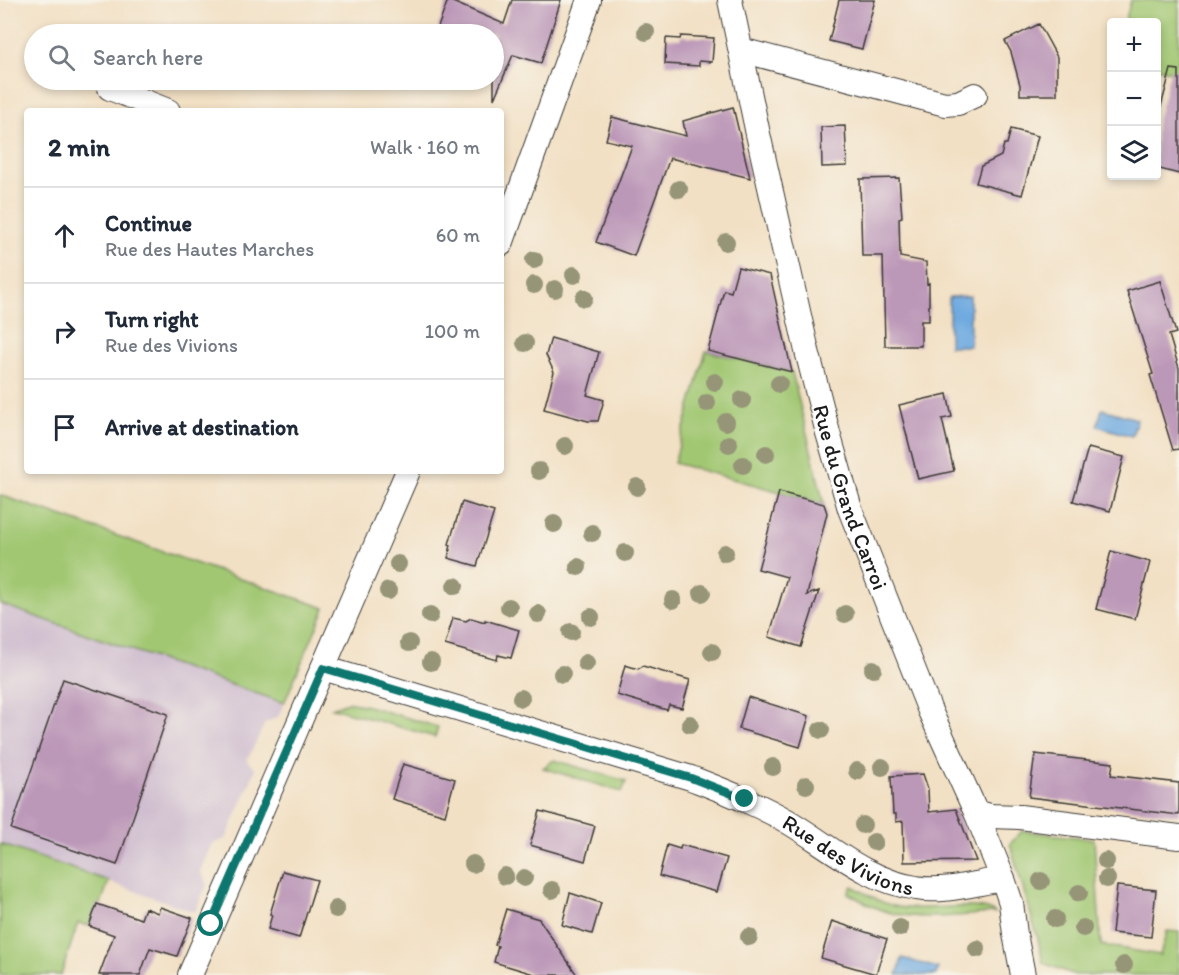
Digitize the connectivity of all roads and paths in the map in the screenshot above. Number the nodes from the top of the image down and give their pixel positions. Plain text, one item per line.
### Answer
1 (589, 0) edge
2 (730, 0) edge
3 (741, 50) junction
4 (115, 90) edge
5 (975, 95) dead end
6 (160, 108) edge
7 (504, 236) edge
8 (407, 474) edge
9 (323, 668) junction
10 (976, 812) junction
11 (1179, 837) edge
12 (1002, 879) junction
13 (190, 975) edge
14 (1023, 975) edge

1 - 7 street
2 - 3 street, Rue du Grand Carroi
3 - 5 street
3 - 10 street, Rue du Grand Carroi
4 - 6 street
8 - 9 street
9 - 12 street, Rue des Vivions
9 - 13 street
10 - 11 street
10 - 12 street, Rue du Grand Carroi
12 - 14 street, Rue du Grand Carroi

